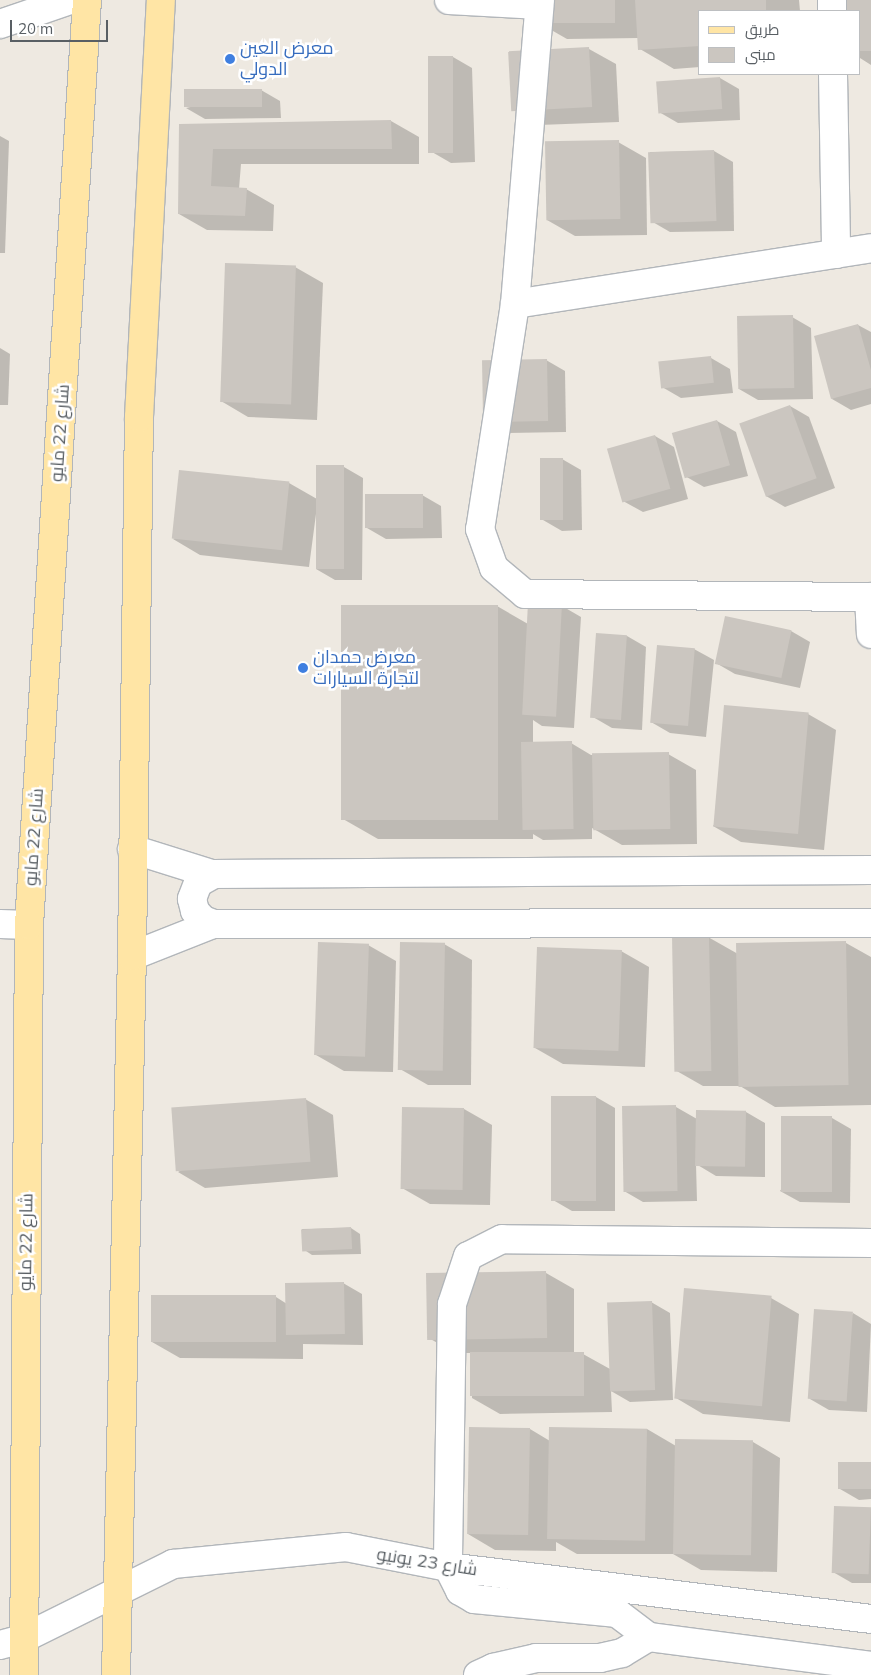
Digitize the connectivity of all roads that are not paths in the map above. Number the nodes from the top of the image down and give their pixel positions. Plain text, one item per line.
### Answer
1 (70, 0) edge
2 (87, 0) edge
3 (161, 0) edge
4 (449, 0) edge
5 (539, 3) edge
6 (0, 24) edge
7 (833, 75) edge
8 (871, 248) edge
9 (836, 254) junction
10 (515, 304) junction
11 (870, 597) edge
12 (871, 634) edge
13 (132, 848) junction
14 (871, 870) edge
15 (214, 874) junction
16 (871, 923) edge
17 (0, 924) edge
18 (214, 924) junction
19 (29, 925) junction
20 (132, 956) junction
21 (871, 1243) edge
22 (448, 1567) junction
23 (117, 1590) junction
24 (871, 1619) edge
25 (649, 1638) junction
26 (11, 1642) edge
27 (871, 1666) edge
28 (24, 1675) edge
29 (116, 1675) edge
30 (478, 1675) edge

1 - 6 street
2 - 19 main road, شارع 22 مايو
3 - 13 main road
4 - 5 street
5 - 10 street
7 - 9 street
8 - 9 street
9 - 10 street
10 - 11 street
11 - 12 street
13 - 15 street
13 - 20 main road
14 - 15 street
15 - 18 street
16 - 18 street
17 - 19 street
18 - 20 street
19 - 26 main road, شارع 22 مايو
20 - 23 main road
21 - 22 street
22 - 23 street, شارع 23 يونيو
22 - 24 street, شارع 23 يونيو
22 - 25 street
23 - 26 street, شارع 23 يونيو
23 - 29 main road
25 - 27 street
25 - 30 street
26 - 28 main road, شارع 22 مايو

